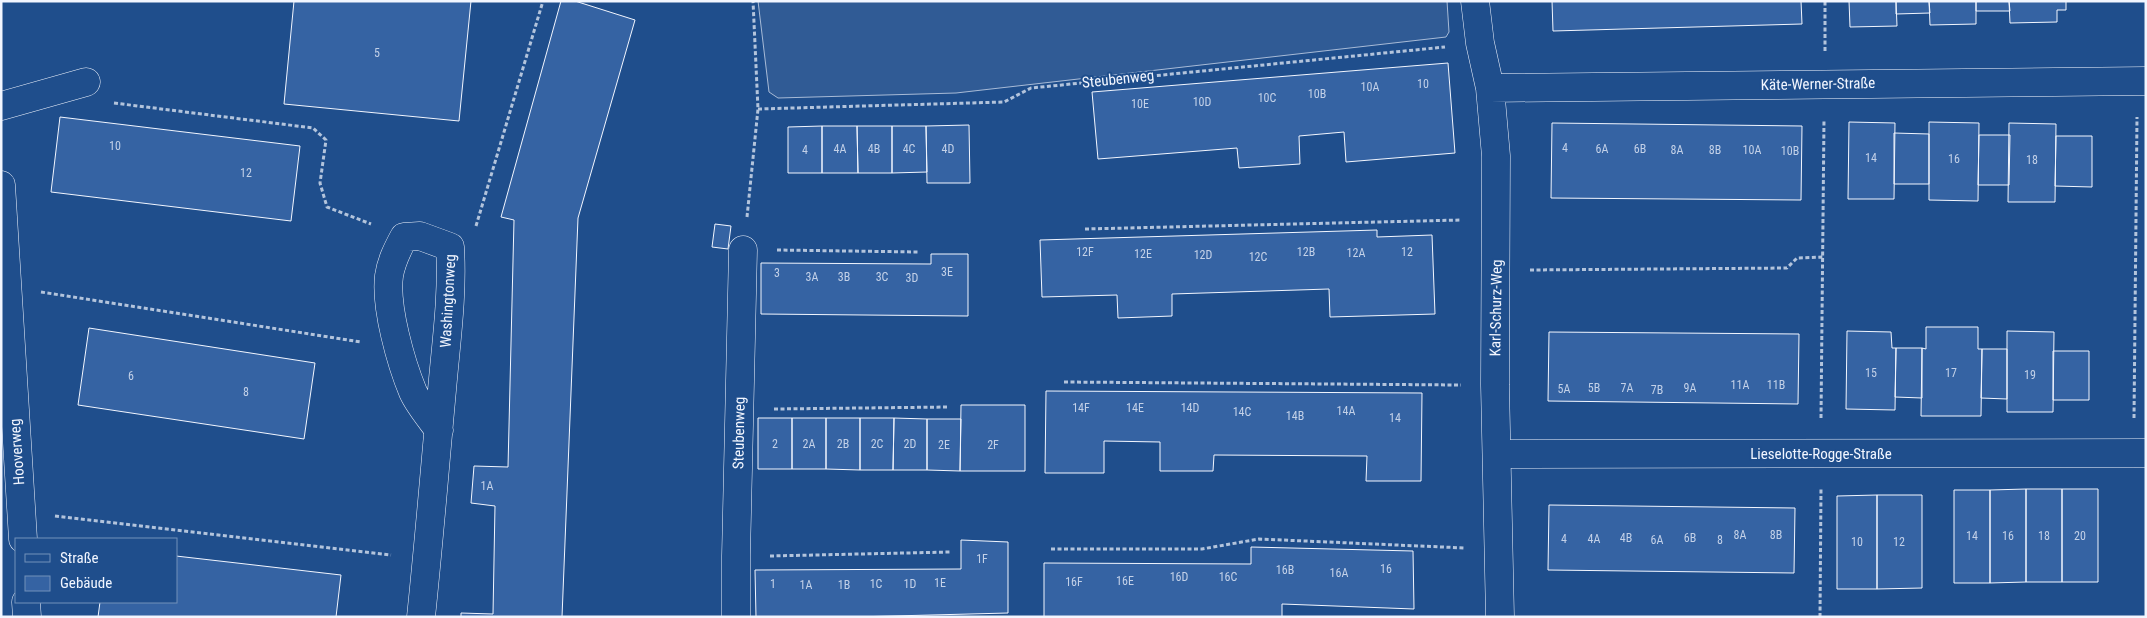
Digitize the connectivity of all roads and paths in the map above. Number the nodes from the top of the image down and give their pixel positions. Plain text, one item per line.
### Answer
1 (543, 1) edge
2 (753, 1) edge
3 (1475, 1) edge
4 (1825, 1) edge
5 (1480, 43) junction
6 (2141, 81) edge
7 (86, 82) dead end
8 (1824, 84) junction
9 (1490, 88) junction
10 (105, 102) dead end
11 (1, 106) edge
12 (758, 109) junction
13 (1, 185) edge
14 (1497, 219) junction
15 (1085, 230) dead end
16 (404, 237) junction
17 (450, 247) junction
18 (743, 250) junction
19 (918, 252) dead end
20 (1823, 258) junction
21 (1497, 270) junction
22 (7, 286) junction
23 (398, 348) junction
24 (1064, 382) dead end
25 (1495, 385) junction
26 (949, 407) dead end
27 (739, 409) junction
28 (438, 430) junction
29 (2140, 453) edge
30 (1497, 454) junction
31 (1821, 454) junction
32 (21, 512) junction
33 (23, 538) edge
34 (1052, 549) dead end
35 (1498, 550) junction
36 (950, 552) dead end
37 (736, 556) junction
38 (427, 559) junction
39 (26, 603) edge
40 (27, 617) edge
41 (421, 617) edge
42 (736, 617) edge
43 (1500, 617) edge
44 (1820, 617) edge

1 - 17 path
2 - 12 path
3 - 5 street, Karl-Schurz-Weg
4 - 8 path
5 - 9 street, Karl-Schurz-Weg
5 - 12 path, Steubenweg
6 - 8 street, Käte-Werner-Straße
6 - 29 path
7 - 11 street
8 - 9 street, Käte-Werner-Straße
8 - 20 path
9 - 14 street, Karl-Schurz-Weg
10 - 16 path
12 - 18 path
13 - 22 street, Hooverweg
14 - 15 path
14 - 21 street, Karl-Schurz-Weg
16 - 17 street, Washingtonweg
16 - 23 street
17 - 28 street, Washingtonweg
18 - 19 path
18 - 27 street, Steubenweg
20 - 21 path
20 - 31 path
21 - 25 street, Karl-Schurz-Weg
22 - 23 path
22 - 32 street, Hooverweg
23 - 28 street
24 - 25 path
25 - 30 street, Karl-Schurz-Weg
26 - 27 path
27 - 37 street, Steubenweg
28 - 38 street, Washingtonweg
29 - 31 street, Lieselotte-Rogge-Straße
30 - 31 street, Lieselotte-Rogge-Straße
30 - 35 street, Karl-Schurz-Weg
31 - 44 path
32 - 33 street, Hooverweg
32 - 38 path
34 - 35 path
35 - 43 street, Karl-Schurz-Weg
36 - 37 path
37 - 42 street, Steubenweg
38 - 41 street, Washingtonweg
39 - 40 street

